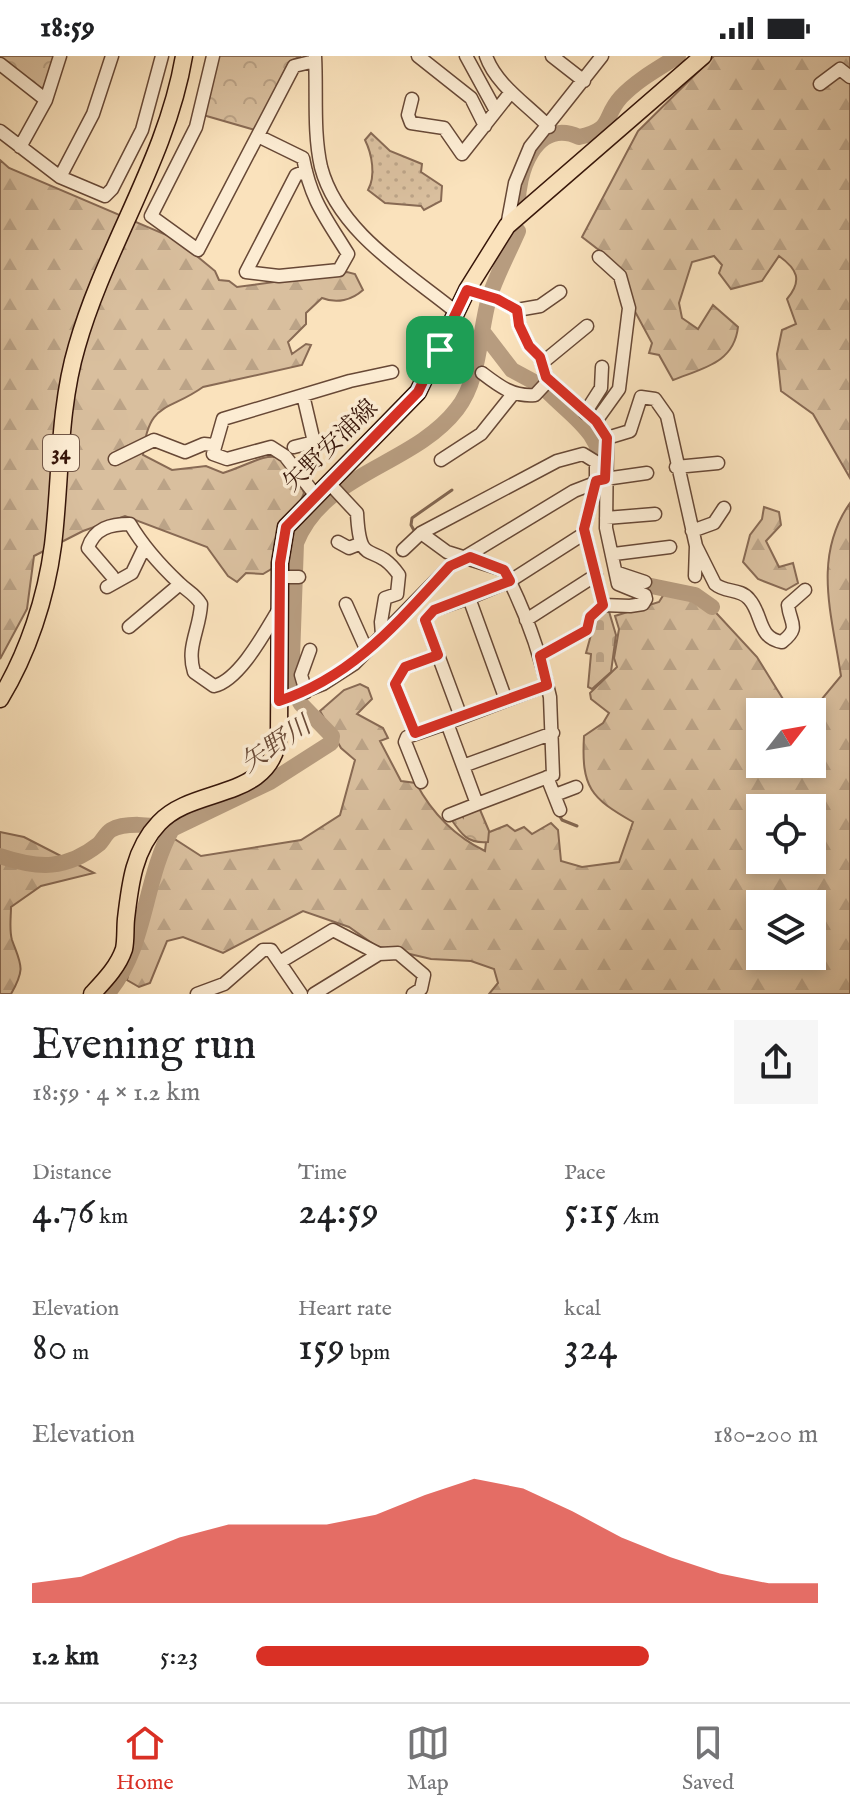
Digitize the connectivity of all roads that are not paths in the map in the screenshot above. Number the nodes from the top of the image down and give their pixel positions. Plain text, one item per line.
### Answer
1 (60, 56) edge
2 (112, 56) edge
3 (162, 56) edge
4 (184, 56) edge
5 (195, 56) edge
6 (213, 56) edge
7 (418, 56) edge
8 (466, 56) edge
9 (486, 56) edge
10 (552, 56) edge
11 (602, 56) edge
12 (703, 56) edge
13 (315, 59) edge
14 (0, 64) edge
15 (850, 77) edge
16 (584, 81) junction
17 (820, 84) dead end
18 (511, 92) junction
19 (412, 99) dead end
20 (46, 100) junction
21 (496, 111) junction
22 (485, 126) junction
23 (549, 127) junction
24 (0, 131) edge
25 (260, 137) junction
26 (20, 147) junction
27 (306, 171) junction
28 (60, 177) junction
29 (130, 209) junction
30 (507, 226) junction
31 (599, 257) dead end
32 (475, 292) junction
33 (560, 292) dead end
34 (517, 310) junction
35 (456, 312) junction
36 (587, 326) dead end
37 (542, 363) junction
38 (602, 367) dead end
39 (392, 372) dead end
40 (482, 373) dead end
41 (549, 380) junction
42 (513, 394) junction
43 (303, 395) junction
44 (585, 413) junction
45 (596, 421) junction
46 (607, 438) junction
47 (214, 445) junction
48 (294, 447) dead end
49 (115, 459) dead end
50 (441, 460) dead end
51 (718, 463) dead end
52 (676, 467) junction
53 (647, 473) dead end
54 (600, 480) junction
55 (329, 483) junction
56 (316, 496) junction
57 (724, 508) dead end
58 (655, 514) dead end
59 (606, 518) junction
60 (692, 531) junction
61 (585, 533) junction
62 (418, 535) junction
63 (338, 542) dead end
64 (359, 544) junction
65 (696, 546) junction
66 (670, 547) dead end
67 (144, 548) junction
68 (403, 550) dead end
69 (614, 554) junction
70 (470, 557) junction
71 (596, 575) junction
72 (618, 576) junction
73 (695, 576) dead end
74 (280, 577) junction
75 (299, 577) dead end
76 (510, 581) junction
77 (645, 582) dead end
78 (180, 584) junction
79 (805, 590) dead end
80 (469, 598) junction
81 (346, 604) dead end
82 (603, 605) junction
83 (279, 608) junction
84 (526, 620) junction
85 (129, 627) dead end
86 (382, 635) junction
87 (310, 650) dead end
88 (367, 651) junction
89 (438, 655) junction
90 (540, 656) junction
91 (547, 685) junction
92 (306, 692) junction
93 (0, 699) edge
94 (506, 700) junction
95 (279, 701) junction
96 (461, 717) junction
97 (447, 723) junction
98 (415, 733) junction
99 (553, 733) junction
100 (463, 766) junction
101 (547, 777) junction
102 (421, 782) dead end
103 (576, 787) dead end
104 (555, 795) junction
105 (477, 804) junction
106 (560, 810) dead end
107 (449, 815) dead end
108 (379, 954) junction
109 (280, 962) junction
110 (419, 992) edge
111 (92, 994) edge
112 (197, 994) edge
113 (301, 994) edge
114 (314, 994) edge

1 - 20 street
2 - 28 street
3 - 28 street
4 - 29 main road, 34
5 - 29 main road, 34
6 - 25 street
7 - 22 street
8 - 21 street
9 - 18 street
10 - 16 street
11 - 16 street
12 - 30 main road, 矢野安浦線
13 - 25 street
13 - 35 street
14 - 20 street
15 - 17 street
16 - 23 street
18 - 21 street
18 - 23 street
19 - 22 street
20 - 26 street
21 - 22 street
23 - 30 street
24 - 26 street
25 - 27 street
26 - 28 street
27 - 27 street
29 - 93 main road, 34
30 - 32 main road, 矢野安浦線
31 - 45 street
32 - 34 street
32 - 35 main road, 矢野安浦線
33 - 34 street
34 - 37 street
35 - 55 main road, 矢野安浦線
36 - 37 street
37 - 41 street
38 - 44 street
39 - 43 street
40 - 42 street
41 - 42 street
41 - 44 street
42 - 50 street
43 - 47 street
43 - 48 street
44 - 45 street
45 - 46 street
46 - 52 street
46 - 54 street
47 - 49 street
47 - 56 street
51 - 52 street
52 - 60 street
53 - 54 street
54 - 59 street
54 - 61 street
54 - 62 street
54 - 70 street
55 - 56 main road, 矢野安浦線
55 - 64 street
56 - 74 main road, 矢野安浦線
57 - 60 street
58 - 59 street
59 - 69 street
60 - 65 street
61 - 71 street
61 - 76 street
62 - 68 street
62 - 70 street
63 - 64 street
64 - 86 street
65 - 73 street
65 - 79 street
66 - 69 street
67 - 67 street
67 - 78 street
69 - 72 street
70 - 76 street
70 - 86 street
71 - 82 street
71 - 84 street
72 - 77 street
72 - 82 street
74 - 75 street
74 - 83 main road, 矢野安浦線
76 - 80 street
76 - 84 street
78 - 83 street
78 - 85 street
80 - 89 street
80 - 94 street
81 - 88 street
82 - 90 street
83 - 95 main road, 矢野安浦線
84 - 90 street
86 - 88 street
87 - 92 street
88 - 92 street
89 - 96 street
89 - 98 street
90 - 91 street
91 - 94 street
91 - 99 street
92 - 95 street
94 - 96 street
95 - 111 main road, 矢野安浦線
96 - 97 street
97 - 98 street
97 - 100 street
98 - 102 street
99 - 100 street
99 - 101 street
100 - 105 street
101 - 104 street
101 - 105 street
103 - 104 street
104 - 106 street
105 - 107 street
108 - 109 street
108 - 110 street
108 - 114 street
109 - 112 street
109 - 113 street

